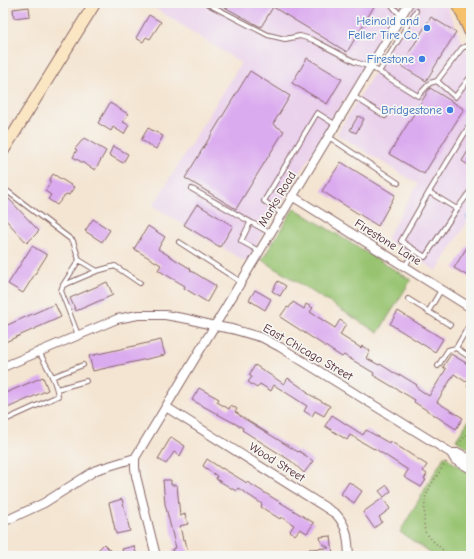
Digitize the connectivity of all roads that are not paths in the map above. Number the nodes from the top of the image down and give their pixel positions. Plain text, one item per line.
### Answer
1 (95, 3) edge
2 (206, 3) edge
3 (390, 3) edge
4 (409, 3) edge
5 (458, 3) edge
6 (416, 11) dead end
7 (468, 16) edge
8 (400, 19) junction
9 (407, 26) junction
10 (471, 33) edge
11 (471, 44) edge
12 (371, 66) junction
13 (379, 72) junction
14 (471, 76) edge
15 (437, 81) junction
16 (353, 96) junction
17 (386, 116) dead end
18 (471, 123) edge
19 (336, 125) junction
20 (328, 137) junction
21 (3, 151) edge
22 (398, 183) dead end
23 (3, 188) edge
24 (192, 189) dead end
25 (471, 190) edge
26 (429, 192) junction
27 (292, 196) junction
28 (457, 209) junction
29 (282, 214) junction
30 (250, 222) junction
31 (270, 234) junction
32 (179, 242) dead end
33 (415, 250) junction
34 (260, 252) junction
35 (79, 260) junction
36 (404, 266) junction
37 (97, 271) junction
38 (140, 283) dead end
39 (241, 283) junction
40 (63, 285) junction
41 (442, 290) junction
42 (408, 299) dead end
43 (471, 308) edge
44 (428, 312) junction
45 (471, 322) edge
46 (450, 325) dead end
47 (215, 326) junction
48 (78, 335) junction
49 (456, 348) junction
50 (39, 351) junction
51 (471, 358) edge
52 (83, 365) dead end
53 (438, 366) dead end
54 (3, 367) edge
55 (52, 377) junction
56 (86, 381) dead end
57 (57, 389) junction
58 (166, 407) junction
59 (3, 421) edge
60 (451, 454) junction
61 (135, 458) junction
62 (471, 460) edge
63 (471, 469) edge
64 (3, 522) edge
65 (156, 556) edge
66 (349, 556) edge

1 - 21 street
2 - 12 lane
3 - 8 lane
4 - 8 street, Marks Road
5 - 7 main road
6 - 9 lane
7 - 10 main road
8 - 9 lane
8 - 12 street, Marks Road
9 - 13 lane
11 - 15 lane
12 - 13 lane
12 - 16 street, Marks Road
13 - 15 lane
14 - 15 lane
16 - 17 lane
16 - 19 street, Marks Road
18 - 26 lane
19 - 20 street, Marks Road
19 - 29 lane
20 - 22 lane
20 - 27 street, Marks Road
23 - 35 lane
24 - 30 lane
25 - 28 lane
26 - 28 lane
26 - 33 lane
27 - 29 street, Marks Road
27 - 36 street, Firestone Lane
28 - 33 lane
29 - 31 street, Marks Road
30 - 31 lane
30 - 34 lane
31 - 34 street, Marks Road
32 - 39 lane
33 - 36 lane
34 - 39 street, Marks Road
35 - 37 lane
35 - 40 lane
36 - 41 street, Firestone Lane
37 - 38 lane
37 - 40 lane
39 - 47 street, Marks Road
40 - 48 lane
41 - 43 street, Firestone Lane
41 - 44 lane
42 - 44 lane
44 - 46 lane
45 - 49 lane
47 - 48 street, East Chicago Street
47 - 58 street, Marks Road
47 - 60 street, East Chicago Street
48 - 50 street, East Chicago Street
49 - 51 lane
49 - 53 lane
50 - 54 street, East Chicago Street
50 - 55 lane
52 - 55 lane
55 - 57 lane
56 - 57 lane
57 - 59 lane
58 - 61 street, Marks Road
58 - 66 street, Wood Street
60 - 62 street, East Chicago Street
60 - 63 street, East Chicago Street
61 - 64 street
61 - 65 street

